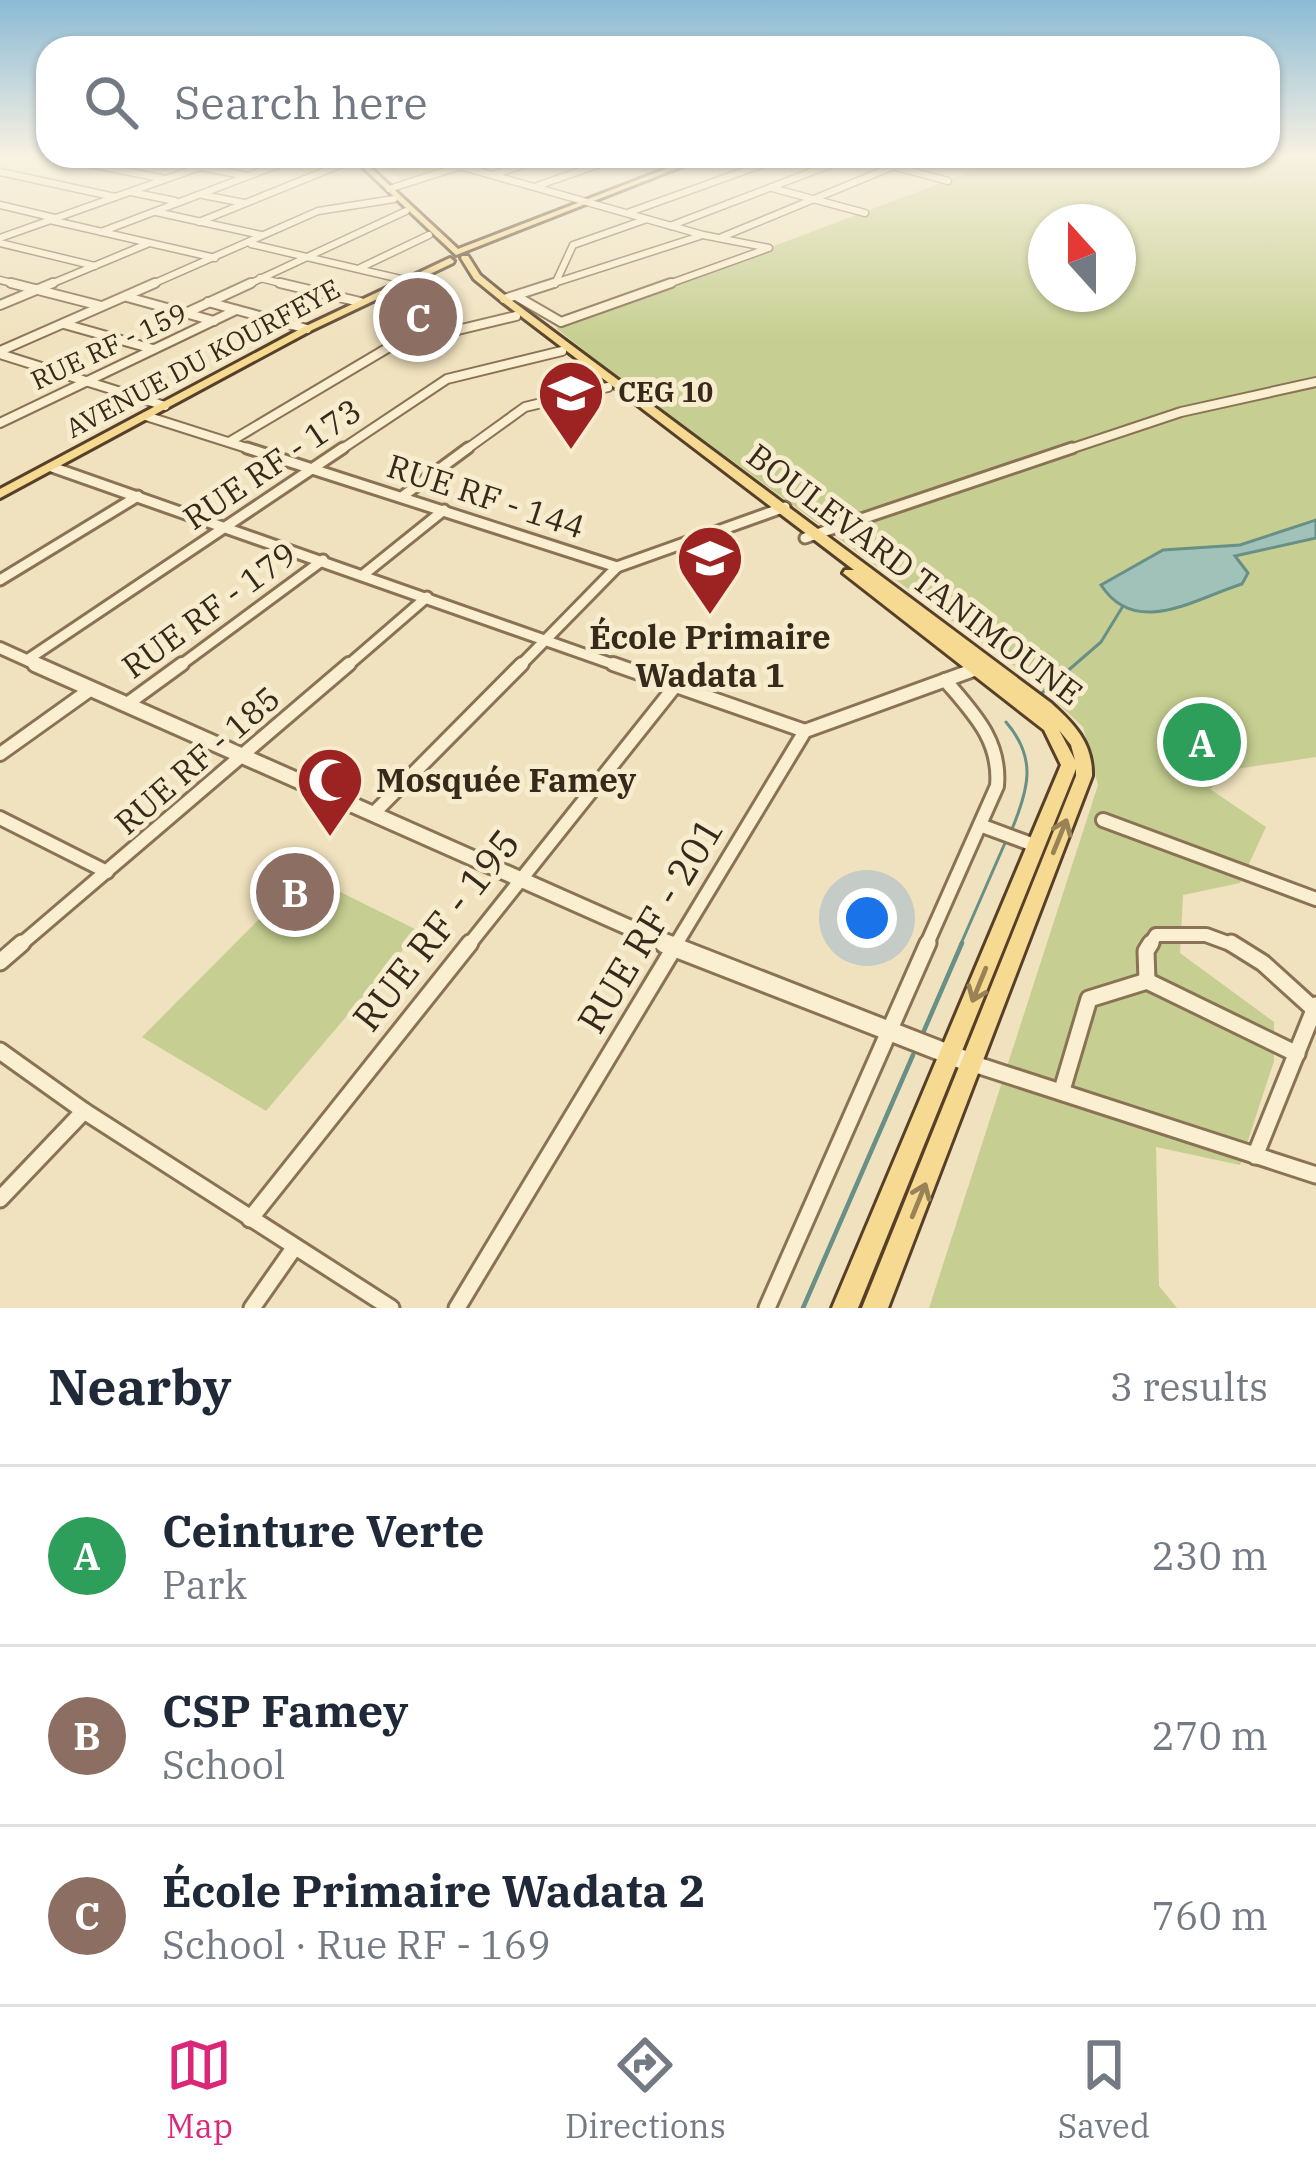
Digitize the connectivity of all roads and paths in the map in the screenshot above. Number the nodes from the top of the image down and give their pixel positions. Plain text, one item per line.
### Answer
1 (50, 218) edge
2 (137, 218) edge
3 (181, 218) edge
4 (209, 218) edge
5 (304, 218) edge
6 (390, 218) edge
7 (413, 218) edge
8 (418, 218) edge
9 (543, 218) edge
10 (640, 218) edge
11 (690, 218) edge
12 (767, 218) edge
13 (54, 219) junction
14 (647, 220) junction
15 (199, 222) junction
16 (670, 226) junction
17 (100, 232) junction
18 (429, 235) junction
19 (703, 235) junction
20 (265, 236) junction
21 (719, 238) junction
22 (0, 240) edge
23 (444, 242) junction
24 (150, 243) junction
25 (248, 243) junction
26 (306, 256) junction
27 (456, 256) junction
28 (215, 258) junction
29 (95, 266) junction
30 (360, 268) junction
31 (260, 278) junction
32 (0, 280) edge
33 (405, 280) junction
34 (555, 284) junction
35 (38, 290) junction
36 (127, 296) junction
37 (510, 297) junction
38 (208, 302) junction
39 (360, 302) junction
40 (0, 304) edge
41 (104, 306) junction
42 (236, 310) junction
43 (186, 313) junction
44 (516, 316) junction
45 (214, 321) junction
46 (63, 324) junction
47 (307, 329) junction
48 (154, 349) junction
49 (562, 351) junction
50 (0, 353) edge
51 (602, 379) junction
52 (86, 381) junction
53 (1316, 382) edge
54 (165, 406) junction
55 (146, 416) junction
56 (2, 420) edge
57 (230, 442) junction
58 (52, 467) junction
59 (316, 469) junction
60 (0, 494) edge
61 (138, 496) junction
62 (403, 496) junction
63 (779, 509) junction
64 (444, 510) junction
65 (226, 527) junction
66 (810, 536) junction
67 (323, 560) junction
68 (616, 567) junction
69 (363, 575) junction
70 (0, 580) edge
71 (427, 597) junction
72 (548, 640) junction
73 (0, 648) edge
74 (27, 660) junction
75 (976, 669) junction
76 (945, 680) junction
77 (676, 685) junction
78 (91, 689) junction
79 (127, 704) junction
80 (805, 731) junction
81 (0, 754) edge
82 (244, 756) junction
83 (374, 812) junction
84 (0, 818) edge
85 (1103, 820) dead end
86 (980, 825) junction
87 (1034, 845) junction
88 (107, 872) junction
89 (517, 879) junction
90 (1316, 899) edge
91 (675, 948) junction
92 (0, 962) edge
93 (1147, 981) junction
94 (1316, 1008) edge
95 (888, 1033) junction
96 (0, 1052) edge
97 (1297, 1054) junction
98 (950, 1056) junction
99 (974, 1064) junction
100 (1062, 1090) junction
101 (84, 1111) junction
102 (1256, 1156) junction
103 (1316, 1175) edge
104 (0, 1199) edge
105 (250, 1219) junction
106 (294, 1248) junction
107 (252, 1308) edge
108 (391, 1308) edge
109 (457, 1308) edge
110 (767, 1308) edge
111 (845, 1308) edge
112 (875, 1308) edge

1 - 13 street
2 - 17 street
3 - 15 street
4 - 15 street
5 - 20 street
6 - 26 street
7 - 18 main road, BOULEVARD TANIMOUNE
8 - 23 main road, BOULEVARD TANIMOUNE
9 - 27 main road, AVENUE DU KOURFEYE
10 - 14 street
11 - 16 street
12 - 21 street
13 - 17 street
13 - 22 street
14 - 16 street
14 - 34 street
15 - 20 street
16 - 19 street
17 - 24 street
18 - 27 main road, BOULEVARD TANIMOUNE
18 - 30 street
19 - 21 street
19 - 34 street
20 - 25 street
21 - 37 street
22 - 29 street
23 - 27 main road
23 - 27 main road, BOULEVARD TANIMOUNE
24 - 28 street
24 - 29 street
25 - 26 street
25 - 28 street
26 - 30 street
26 - 31 street
27 - 33 main road, AVENUE DU KOURFEYE
27 - 37 main road, BOULEVARD TANIMOUNE
27 - 44 main road, BOULEVARD TANIMOUNE
28 - 36 street
29 - 35 street
30 - 33 street
31 - 38 street
31 - 39 street
32 - 35 street
33 - 39 main road, AVENUE DU KOURFEYE
34 - 37 street
35 - 40 street
35 - 41 street
36 - 41 street
36 - 43 street
37 - 51 main road, BOULEVARD TANIMOUNE
38 - 42 street
38 - 43 street
39 - 47 main road, AVENUE DU KOURFEYE
41 - 46 street
42 - 45 street, RUE RF - 159
42 - 47 street
43 - 45 street
44 - 49 main road, BOULEVARD TANIMOUNE
44 - 57 street
45 - 48 street, RUE RF - 159
46 - 48 street
46 - 50 street
47 - 54 main road, AVENUE DU KOURFEYE
48 - 52 street, RUE RF - 159
49 - 51 main road, BOULEVARD TANIMOUNE
49 - 59 street, RUE RF - 173
50 - 52 street
51 - 62 street
51 - 63 main road, BOULEVARD TANIMOUNE
52 - 54 street
52 - 56 street, RUE RF - 159
53 - 66 street
54 - 55 main road, AVENUE DU KOURFEYE
55 - 57 street, RUE RF - 144
55 - 58 main road, AVENUE DU KOURFEYE
57 - 59 street, RUE RF - 144
58 - 60 main road, AVENUE DU KOURFEYE
58 - 61 street
59 - 62 street, RUE RF - 144
59 - 65 street, RUE RF - 173
61 - 65 street
61 - 70 street
62 - 64 street, RUE RF - 144
63 - 66 main road, BOULEVARD TANIMOUNE
63 - 68 street
64 - 68 street, RUE RF - 144
64 - 69 street
65 - 67 street
65 - 74 street, RUE RF - 173
66 - 75 main road, BOULEVARD TANIMOUNE
99 -> 66 main road, BOULEVARD TANIMOUNE
67 - 69 street
67 - 79 street, RUE RF - 179
68 - 72 street, RUE RF - 144
69 - 71 street
71 - 72 street
71 - 82 street, RUE RF - 185
72 - 77 street
72 - 83 street, RUE RF - 144
73 - 74 street
74 - 78 street
75 - 76 street
75 - 87 main road, BOULEVARD TANIMOUNE
76 - 80 street
76 - 86 street
77 - 80 street
77 - 89 street, RUE RF - 195
78 - 79 street
78 - 81 street
79 - 82 street
80 - 91 street, RUE RF - 201
82 - 83 street
82 - 88 street, RUE RF - 185
83 - 89 street
84 - 88 street
85 - 90 street
86 - 87 street
86 - 95 street
87 -> 98 main road, BOULEVARD TANIMOUNE
88 - 92 street, RUE RF - 185
89 - 91 street
89 - 105 street, RUE RF - 195
91 - 95 street
91 - 109 street, RUE RF - 201
93 - 94 street
93 - 97 street
93 - 100 street
94 - 97 street
95 - 98 street
95 - 110 street
96 - 101 street
97 - 102 street
98 - 99 street
98 - 111 main road, BOULEVARD TANIMOUNE
99 - 100 street
112 -> 99 main road, BOULEVARD TANIMOUNE
100 - 102 street
101 - 104 street
101 - 105 street
102 - 103 street
105 - 106 street
106 - 107 street
106 - 108 street

